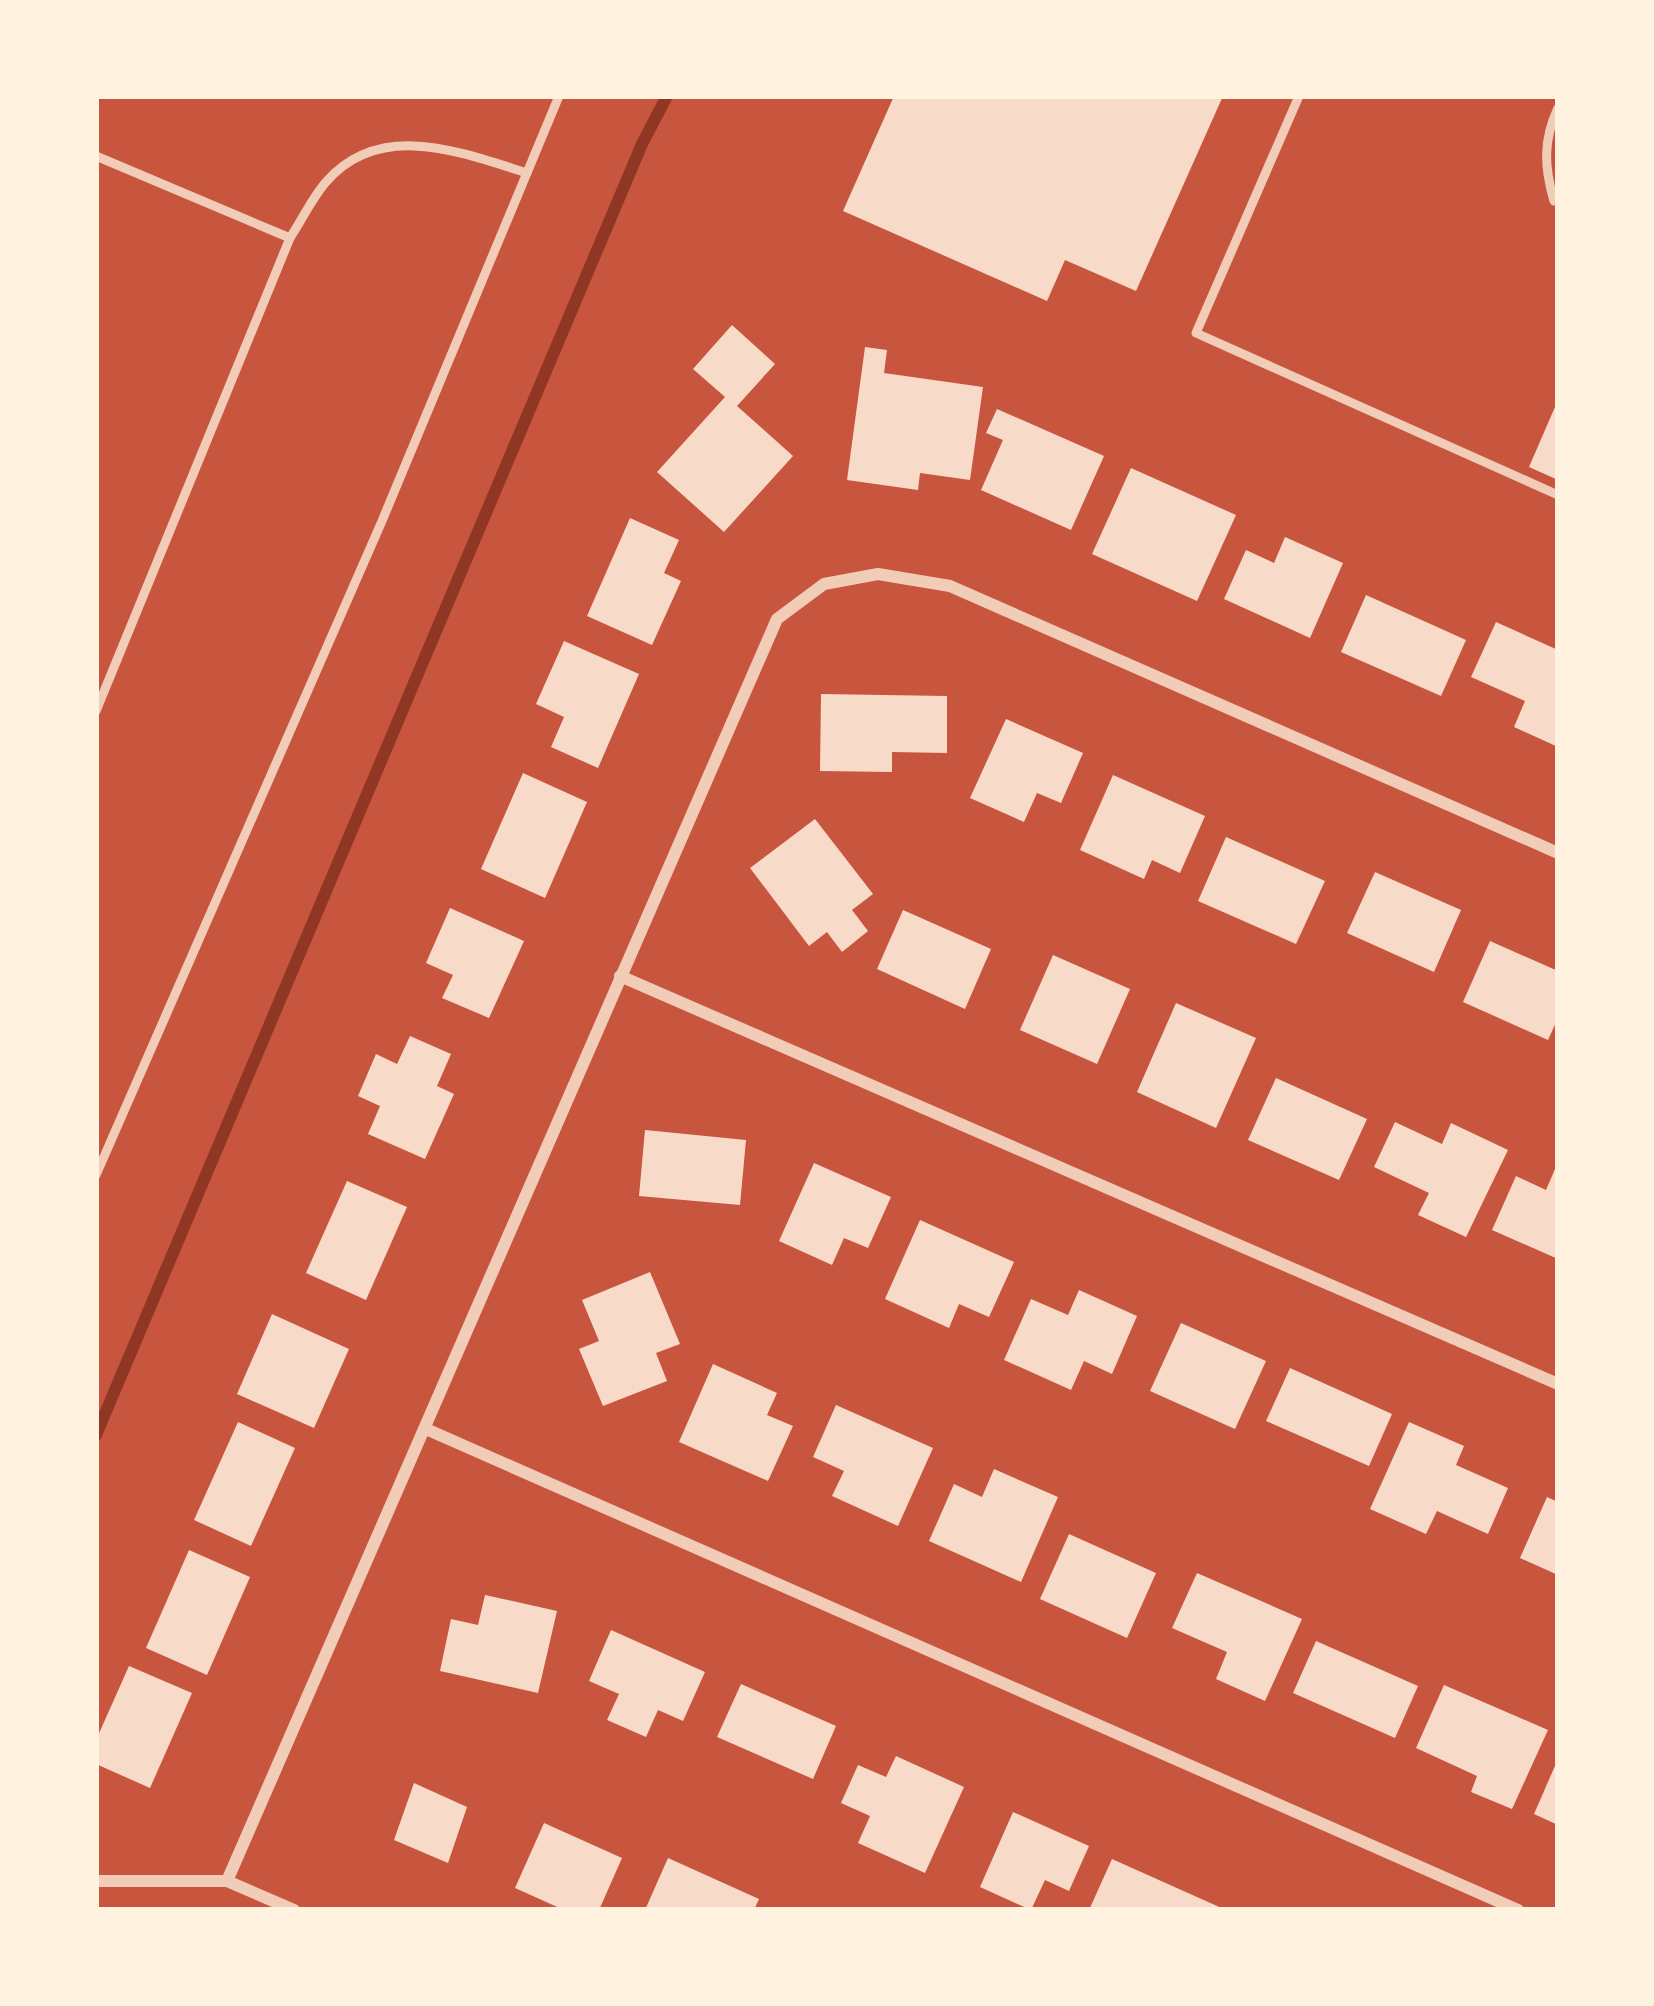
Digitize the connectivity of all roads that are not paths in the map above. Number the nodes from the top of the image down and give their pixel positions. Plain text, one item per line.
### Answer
1 (559, 96) edge
2 (1299, 96) edge
3 (1558, 108) edge
4 (96, 156) edge
5 (527, 173) junction
6 (1558, 197) edge
7 (290, 238) junction
8 (1558, 496) edge
9 (96, 711) edge
10 (1558, 854) edge
11 (620, 976) junction
12 (96, 1175) edge
13 (1558, 1384) edge
14 (426, 1429) junction
15 (96, 1881) edge
16 (227, 1881) junction
17 (294, 1910) edge
18 (1518, 1910) edge

1 - 5 lane
2 - 8 lane
3 - 6 lane
4 - 7 lane
5 - 7 lane
5 - 12 lane
7 - 9 lane
10 - 11 street
11 - 13 street
11 - 14 street
14 - 16 street
14 - 18 street
15 - 16 street
16 - 17 street

